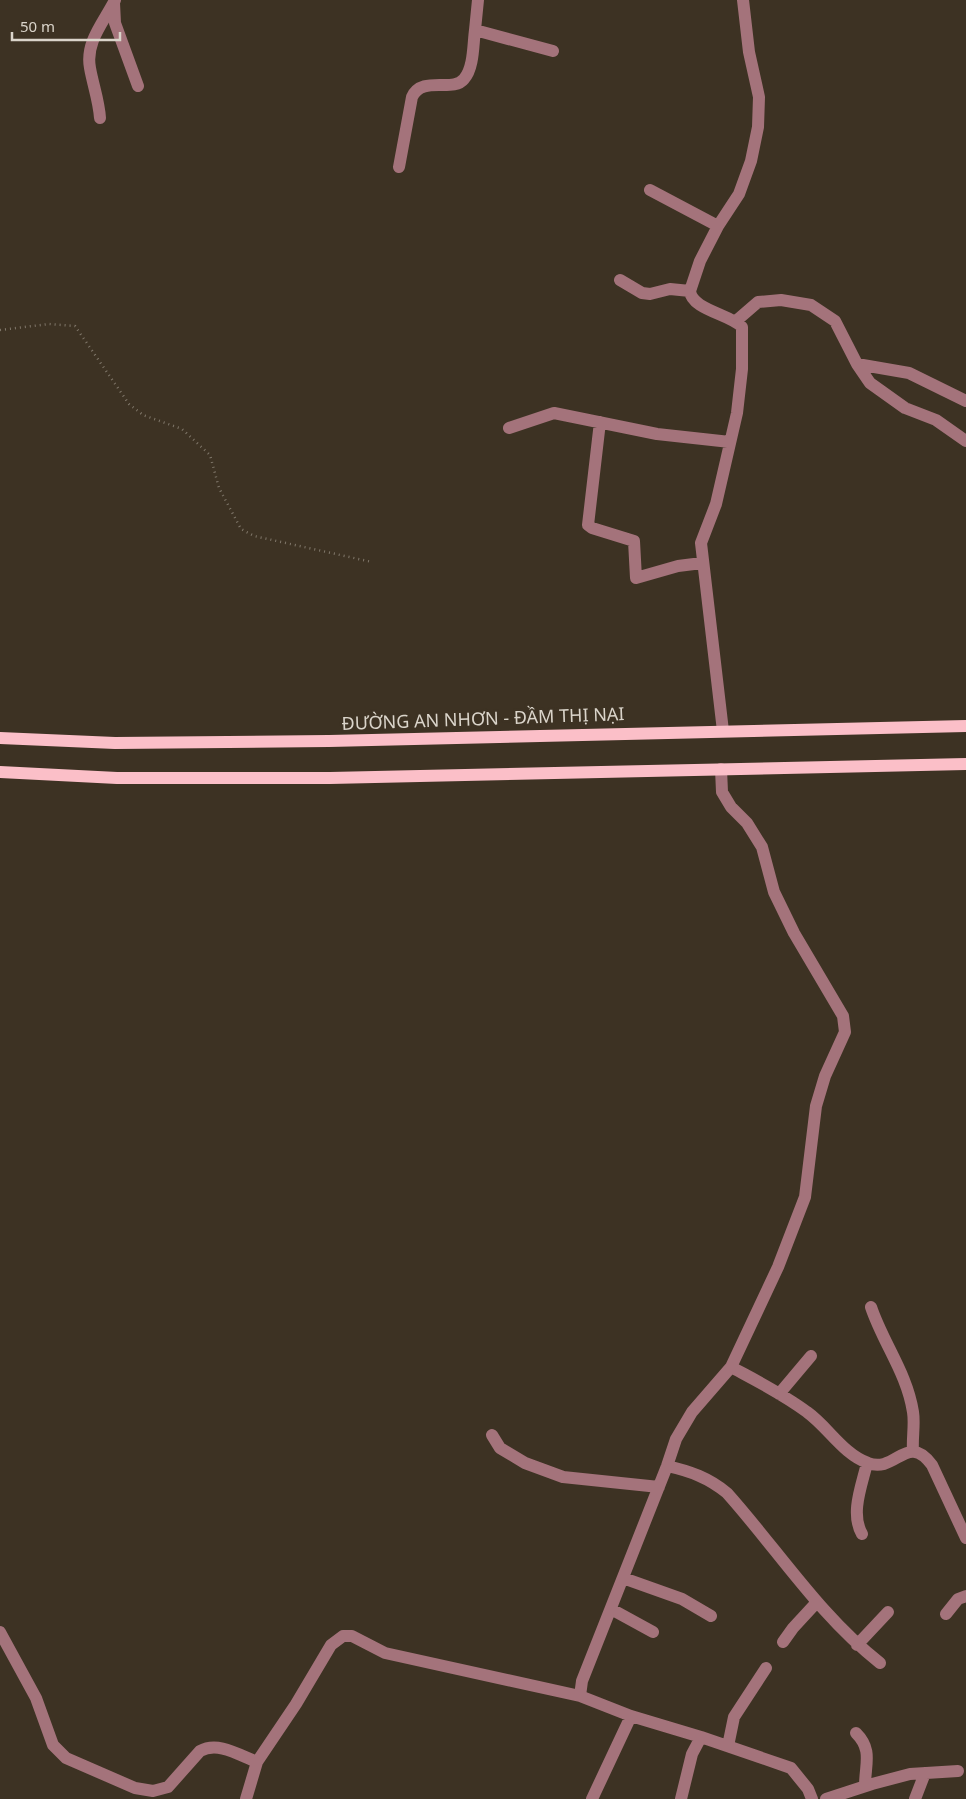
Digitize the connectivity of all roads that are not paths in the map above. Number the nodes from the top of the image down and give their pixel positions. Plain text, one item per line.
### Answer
1 (478, 0) edge
2 (743, 0) edge
3 (115, 1) edge
4 (476, 30) junction
5 (553, 51) dead end
6 (138, 86) dead end
7 (100, 118) dead end
8 (399, 166) dead end
9 (650, 190) dead end
10 (718, 226) junction
11 (620, 280) dead end
12 (690, 290) junction
13 (736, 321) junction
14 (857, 364) junction
15 (966, 401) edge
16 (600, 422) junction
17 (509, 428) dead end
18 (966, 441) edge
19 (730, 442) junction
20 (702, 563) junction
21 (966, 726) edge
22 (724, 731) junction
23 (0, 738) edge
24 (966, 764) edge
25 (720, 769) junction
26 (0, 772) edge
27 (871, 1307) dead end
28 (811, 1356) dead end
29 (731, 1367) junction
30 (779, 1394) junction
31 (492, 1435) dead end
32 (913, 1451) junction
33 (867, 1463) junction
34 (667, 1466) junction
35 (659, 1486) junction
36 (862, 1534) dead end
37 (966, 1538) edge
38 (623, 1578) junction
39 (966, 1596) edge
40 (817, 1602) junction
41 (611, 1609) junction
42 (888, 1612) dead end
43 (946, 1614) dead end
44 (711, 1616) dead end
45 (0, 1632) edge
46 (653, 1632) dead end
47 (783, 1642) dead end
48 (857, 1645) junction
49 (880, 1663) dead end
50 (766, 1668) dead end
51 (580, 1696) junction
52 (631, 1716) junction
53 (856, 1733) dead end
54 (701, 1736) junction
55 (728, 1746) junction
56 (256, 1762) junction
57 (958, 1771) dead end
58 (924, 1773) junction
59 (865, 1786) junction
60 (246, 1799) edge
61 (592, 1799) edge
62 (681, 1799) edge
63 (812, 1799) edge
64 (826, 1799) edge
65 (916, 1799) edge

1 - 4 street
2 - 10 street
3 - 6 street
3 - 7 street
4 - 5 street
4 - 8 street
9 - 10 street
10 - 12 street
11 - 12 street
12 - 13 street
13 - 14 street
13 - 19 street
14 - 15 street
14 - 18 street
16 - 17 street
16 - 19 street
16 - 20 street
19 - 20 street
20 - 22 street
21 - 22 main road, ĐƯỜNG AN NHƠN - ĐẦM THỊ NẠI
22 - 23 main road, ĐƯỜNG AN NHƠN - ĐẦM THỊ NẠI
24 - 25 main road
25 - 26 main road
25 - 29 street
27 - 32 street
28 - 30 street
29 - 30 street
29 - 34 street
30 - 33 street
31 - 35 street
32 - 33 street
32 - 37 street
33 - 36 street
34 - 35 street
34 - 40 street
35 - 38 street
38 - 41 street
38 - 44 street
39 - 43 street
40 - 47 street
40 - 48 street
41 - 46 street
41 - 51 street
42 - 48 street
45 - 56 street
48 - 49 street
50 - 55 street
51 - 52 street
51 - 56 street
52 - 54 street
52 - 61 street
53 - 59 street
54 - 55 street
54 - 62 street
55 - 63 street
56 - 60 street
57 - 58 street
58 - 59 street
58 - 65 street
59 - 64 street

